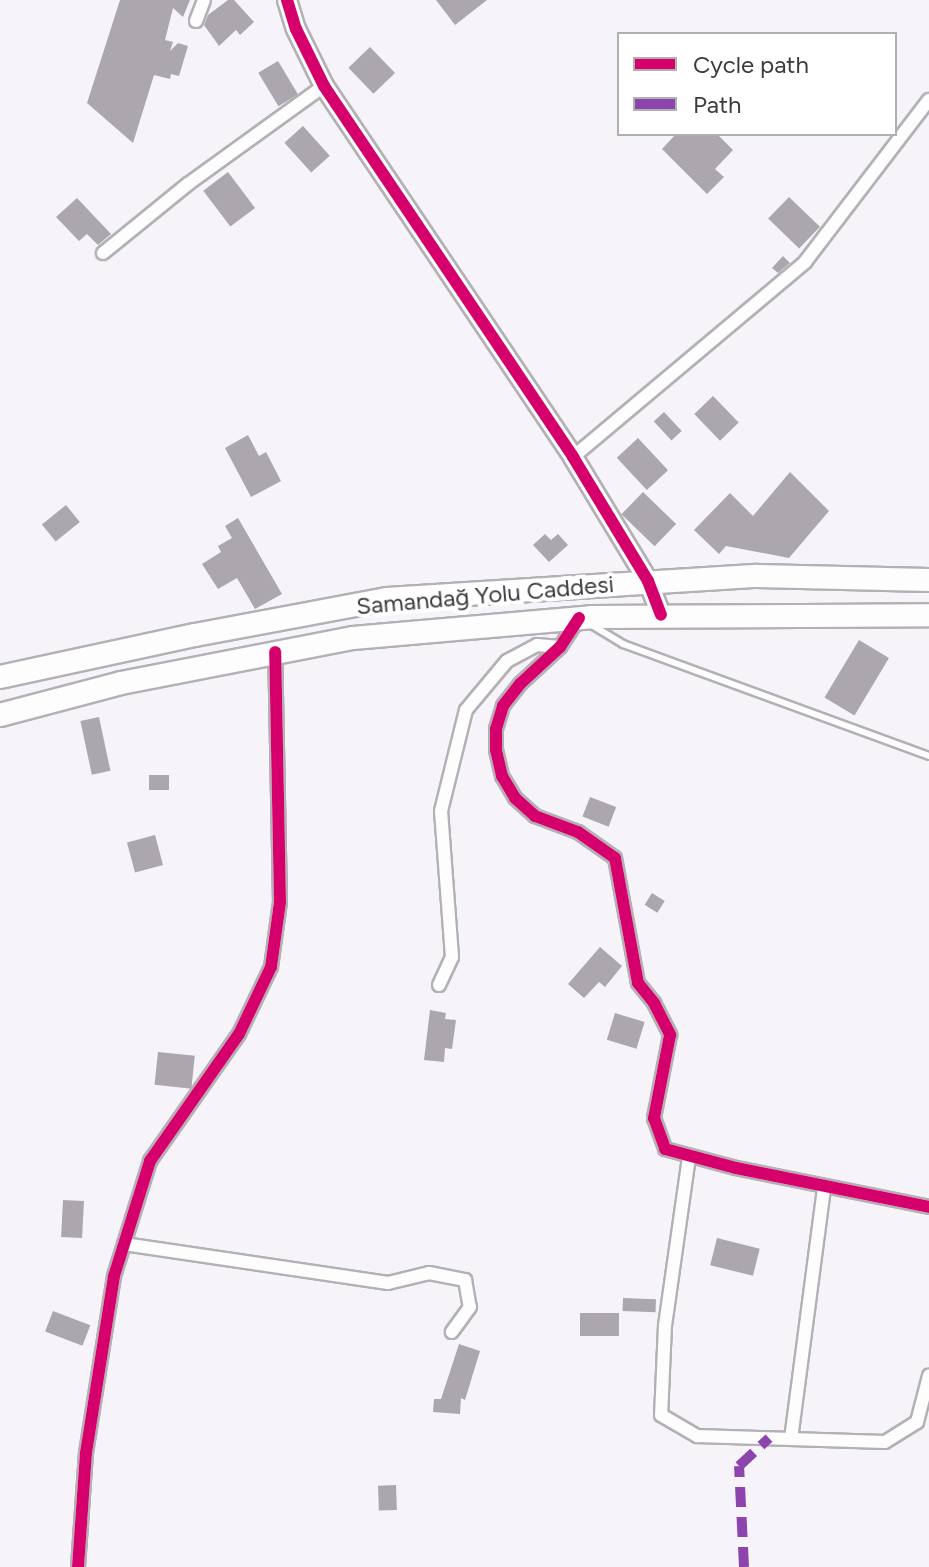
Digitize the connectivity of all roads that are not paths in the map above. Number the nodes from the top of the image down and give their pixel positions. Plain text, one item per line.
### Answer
1 (204, 0) edge
2 (287, 0) edge
3 (196, 21) dead end
4 (324, 86) junction
5 (929, 100) edge
6 (103, 253) dead end
7 (573, 457) junction
8 (929, 580) edge
9 (648, 581) junction
10 (661, 615) junction
11 (929, 615) edge
12 (579, 618) junction
13 (560, 647) junction
14 (275, 652) junction
15 (0, 677) edge
16 (0, 715) edge
17 (929, 756) edge
18 (439, 985) dead end
19 (689, 1157) junction
20 (824, 1187) junction
21 (929, 1207) edge
22 (124, 1244) junction
23 (452, 1332) dead end
24 (929, 1376) edge
25 (791, 1439) junction
26 (78, 1567) edge

1 - 3 street
2 - 4 street
4 - 6 street
4 - 7 street
5 - 7 street
7 - 9 street
8 - 9 highway, Samandağ Yolu Caddesi
9 - 10 street
9 - 15 highway, Samandağ Yolu Caddesi
10 - 11 highway, Samandağ Yolu Caddesi
10 - 12 highway, Samandağ Yolu Caddesi
12 - 13 street
12 - 14 highway, Samandağ Yolu Caddesi
12 - 17 lane
13 - 18 street
13 - 19 street
14 - 16 highway, Samandağ Yolu Caddesi
14 - 22 street
19 - 20 street
19 - 25 street
20 - 21 street
20 - 25 street
22 - 23 street
22 - 26 street
24 - 25 street

